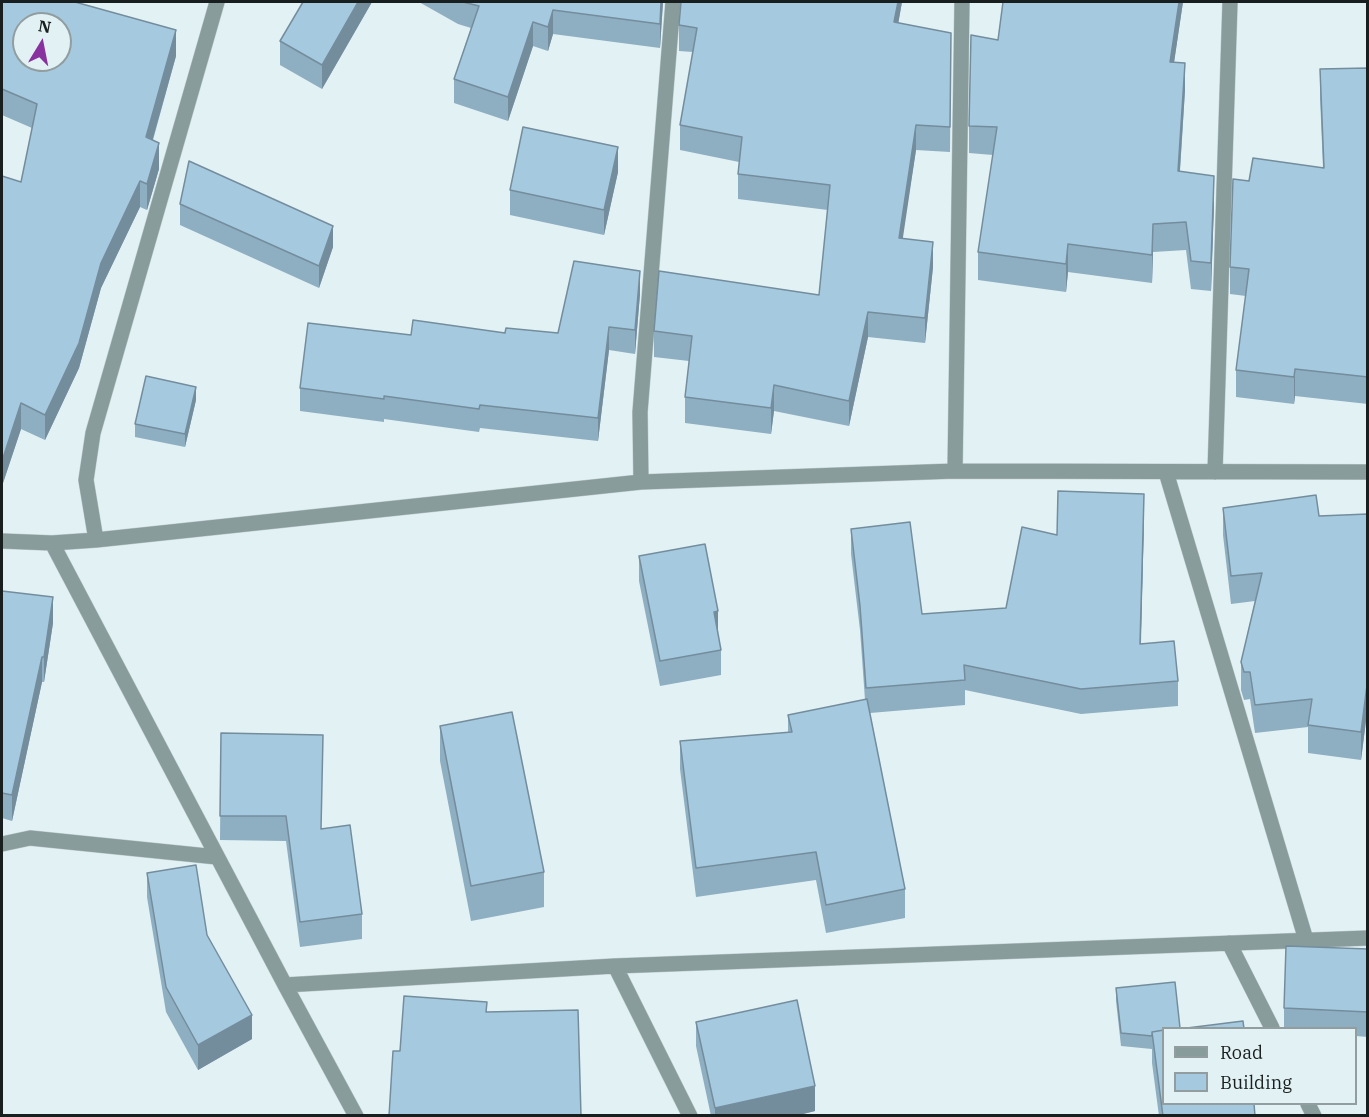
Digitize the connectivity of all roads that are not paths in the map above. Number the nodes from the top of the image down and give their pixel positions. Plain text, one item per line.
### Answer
1 (217, 2) edge
2 (673, 2) edge
3 (962, 2) edge
4 (1230, 2) edge
5 (955, 471) junction
6 (1166, 471) junction
7 (1215, 472) junction
8 (1368, 472) edge
9 (641, 482) junction
10 (96, 540) junction
11 (2, 541) edge
12 (52, 543) junction
13 (2, 844) edge
14 (217, 857) junction
15 (1368, 938) edge
16 (1306, 940) junction
17 (1229, 943) junction
18 (615, 966) junction
19 (285, 985) junction
20 (1271, 1027) edge
21 (356, 1116) edge
22 (690, 1116) edge

1 - 10 street
2 - 9 street
3 - 5 street
4 - 7 street
5 - 6 street
5 - 9 street
6 - 7 street
6 - 16 street
7 - 8 street
9 - 10 street
10 - 12 street
11 - 12 street
12 - 14 street
13 - 14 street
14 - 19 street
15 - 16 street
16 - 17 street
17 - 18 street
17 - 20 street
18 - 19 street
18 - 22 street
19 - 21 street

